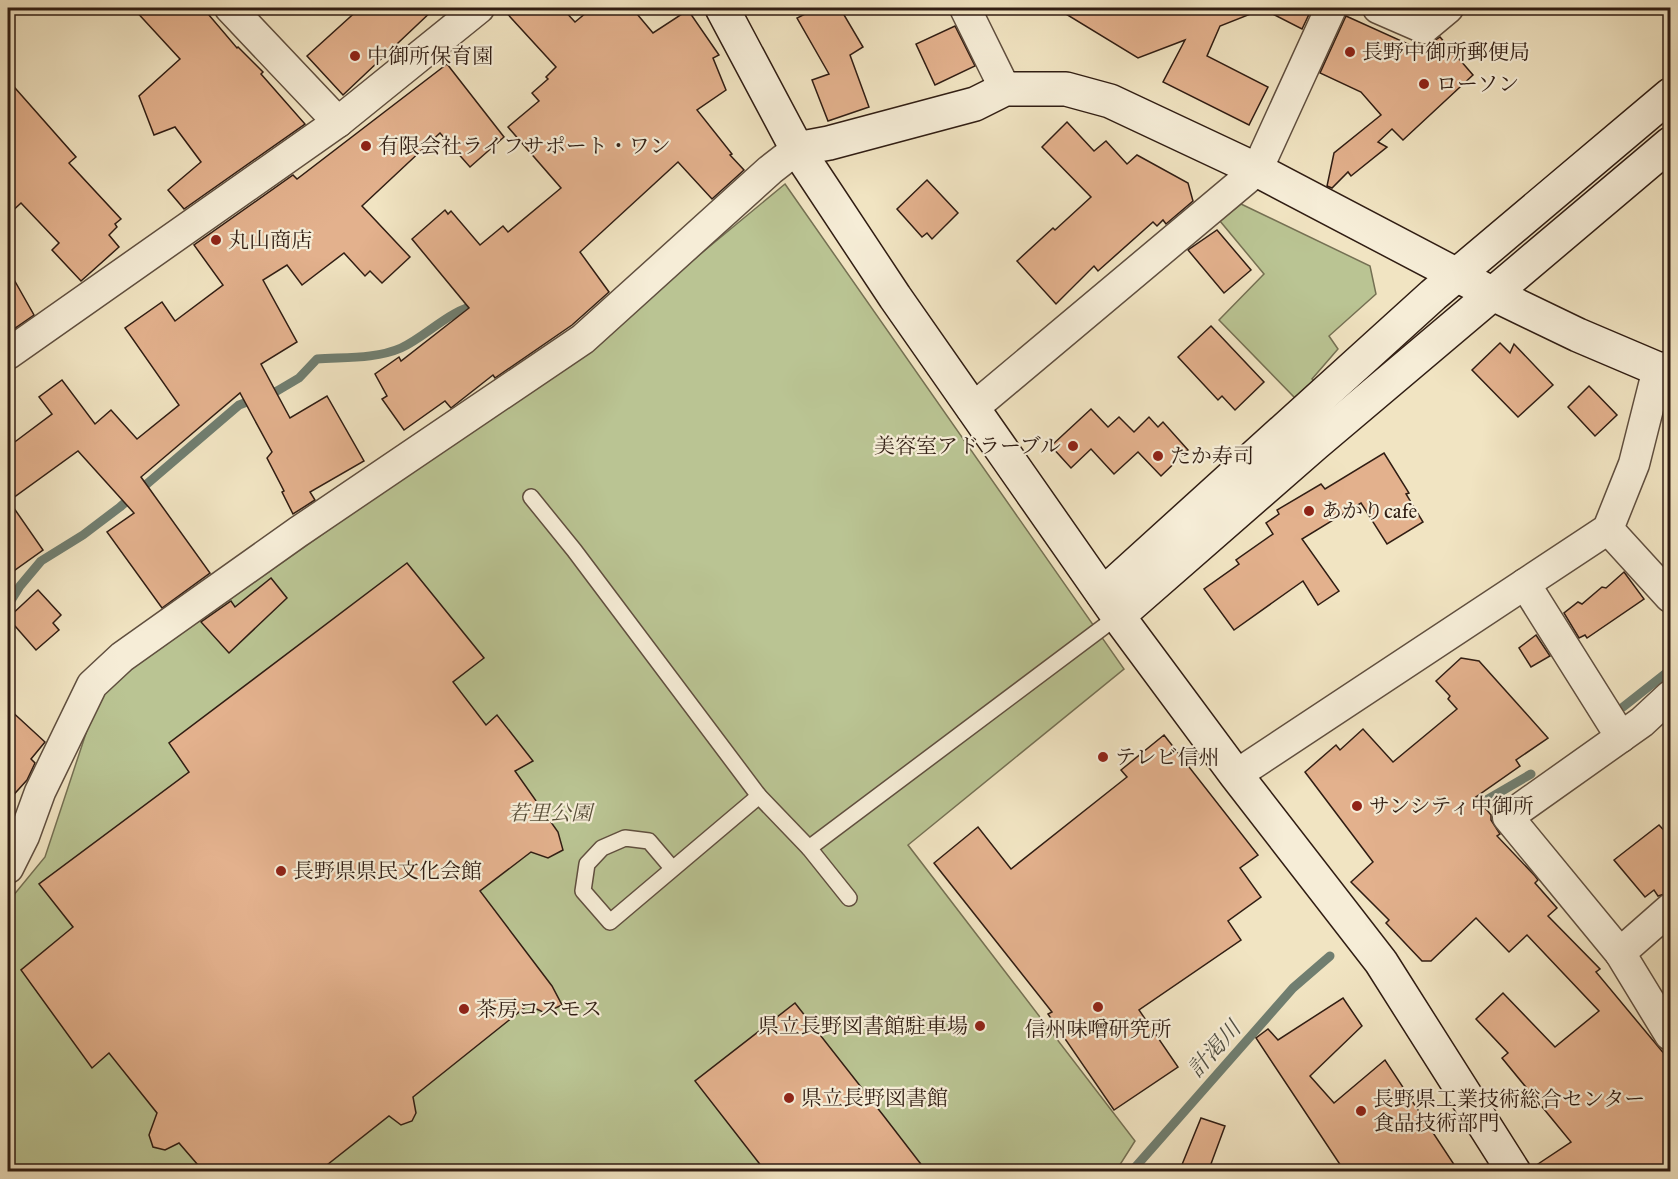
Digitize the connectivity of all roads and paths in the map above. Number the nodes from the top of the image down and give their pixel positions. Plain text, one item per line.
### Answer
1 (230, 8) edge
2 (479, 8) edge
3 (722, 8) edge
4 (965, 8) edge
5 (1331, 8) edge
6 (1378, 8) edge
7 (1448, 8) edge
8 (1005, 89) junction
9 (1671, 95) edge
10 (338, 122) junction
11 (1671, 144) edge
12 (797, 149) junction
13 (1257, 170) junction
14 (1458, 275) junction
15 (1493, 294) junction
16 (8, 354) edge
17 (1664, 369) edge
18 (972, 409) junction
19 (531, 497) dead end
20 (1608, 529) junction
21 (1525, 584) junction
22 (1671, 597) edge
23 (1111, 605) junction
24 (1671, 696) edge
25 (1621, 737) junction
26 (1236, 775) junction
27 (759, 796) junction
28 (809, 848) junction
29 (8, 868) edge
30 (672, 868) junction
31 (849, 898) dead end
32 (1671, 909) edge
33 (1620, 953) junction
34 (1671, 1035) edge
35 (1514, 1172) edge

1 - 10 street
2 - 10 street
3 - 12 street
4 - 8 street
5 - 13 street
6 - 7 street
8 - 12 street
8 - 13 street
9 - 14 street
10 - 16 street
11 - 15 street
12 - 18 street
12 - 29 street
13 - 14 street
13 - 18 street
14 - 15 street
14 - 23 street
15 - 17 street
15 - 23 street
17 - 20 street
18 - 23 street
19 - 27 lane
20 - 21 street
20 - 22 street
21 - 25 street
21 - 26 street
23 - 26 street
23 - 28 lane
24 - 25 street
25 - 33 street
26 - 35 street
27 - 28 lane
27 - 30 lane
28 - 31 lane
30 - 30 lane
32 - 33 street
33 - 34 street

